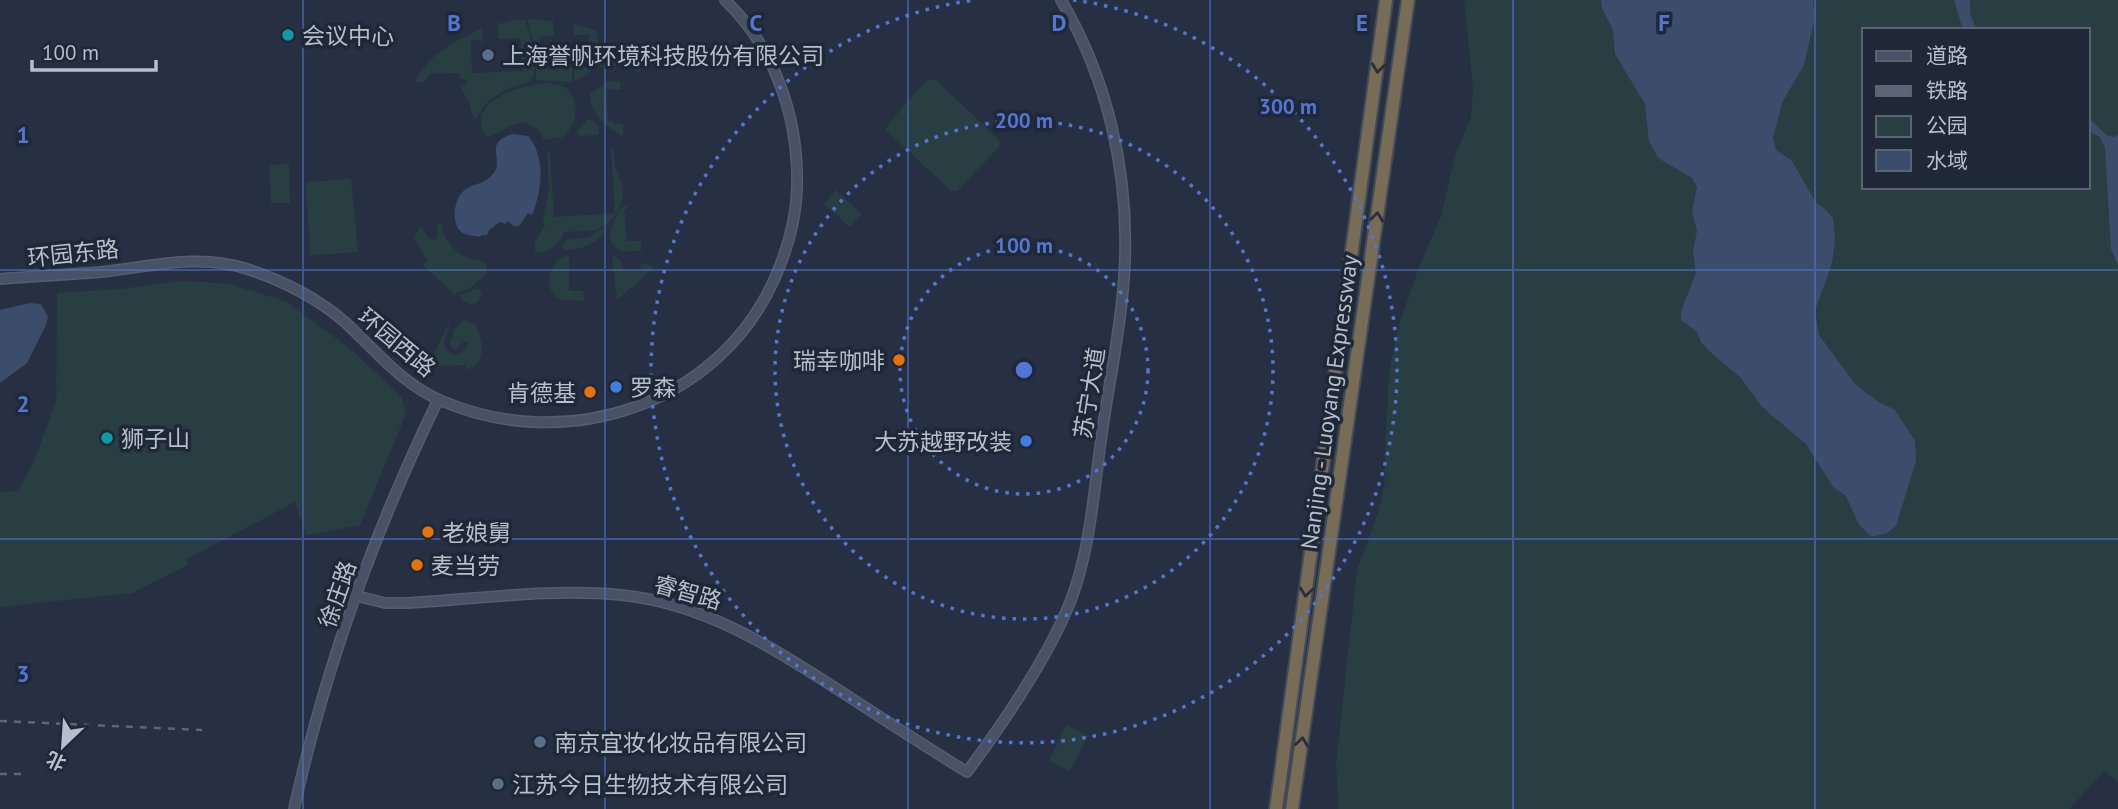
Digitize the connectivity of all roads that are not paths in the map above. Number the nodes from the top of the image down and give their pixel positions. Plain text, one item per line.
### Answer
1 (725, 0) edge
2 (1061, 0) edge
3 (1386, 0) edge
4 (1408, 2) edge
5 (150, 263) joint
6 (0, 279) edge
7 (438, 400) junction
8 (356, 596) junction
9 (967, 772) joint
10 (1296, 792) junction
11 (294, 809) edge
12 (1276, 809) edge
13 (1292, 809) edge
14 (1297, 809) edge

1 - 7 street, 环园西路
2 - 9 street, 苏宁大道
3 -> 12 highway, Nanjing - Luoyang Expressway
10 -> 4 highway, Nanjing - Luoyang Expressway
5 - 6 street, 环园东路
5 - 7 street, 环园西路
7 - 8 street, 徐庄路
8 - 9 street, 睿智路
8 - 11 street, 徐庄路
10 - 13 highway, Nanjing - Luoyang Expressway
10 - 14 highway

